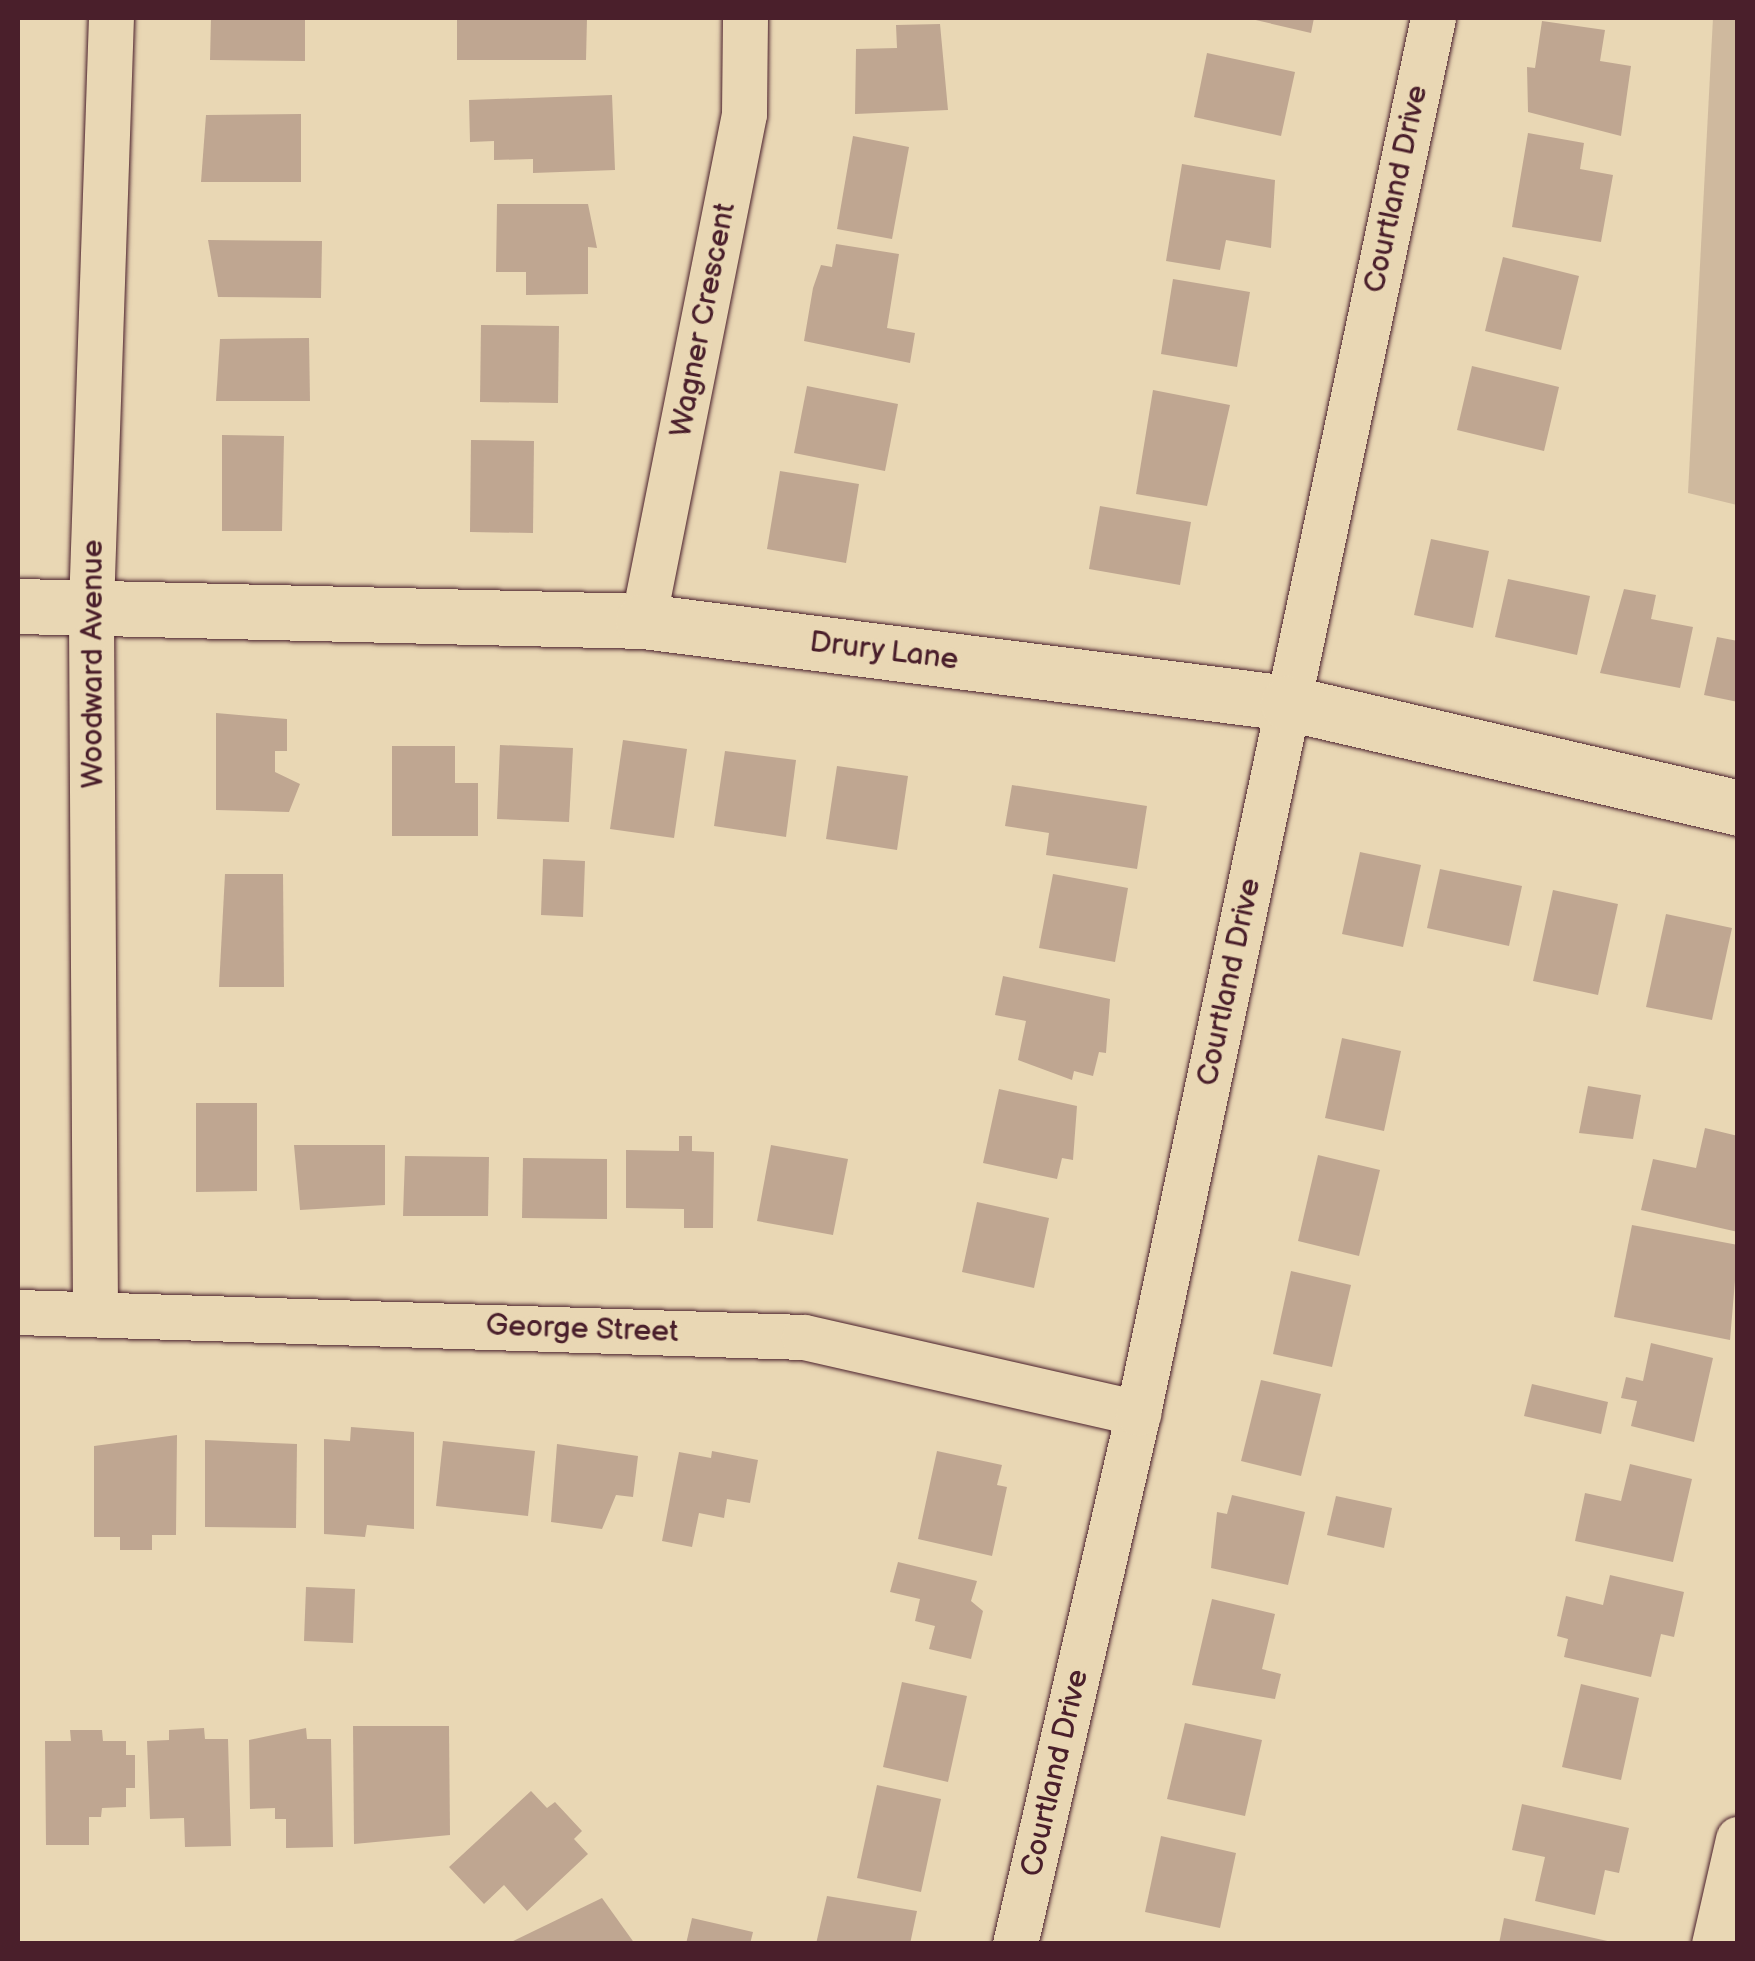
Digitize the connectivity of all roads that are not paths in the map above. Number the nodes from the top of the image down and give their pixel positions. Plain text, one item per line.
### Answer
1 (112, 18) edge
2 (744, 18) edge
3 (1432, 18) edge
4 (18, 606) edge
5 (91, 606) junction
6 (643, 621) junction
7 (1288, 703) junction
8 (1738, 808) edge
9 (95, 1311) junction
10 (18, 1312) edge
11 (1138, 1414) junction
12 (1738, 1838) edge
13 (1015, 1944) edge
14 (1714, 1944) edge

1 - 5 street, Woodward Avenue
2 - 6 street, Wagner Crescent
3 - 7 street, Courtland Drive
4 - 5 street, Drury Lane
5 - 6 street, Drury Lane
5 - 9 street, Woodward Avenue
6 - 7 street, Drury Lane
7 - 8 street, Drury Lane
7 - 11 street, Courtland Drive
9 - 10 street, George Street
9 - 11 street, George Street
11 - 13 street, Courtland Drive
12 - 14 street

